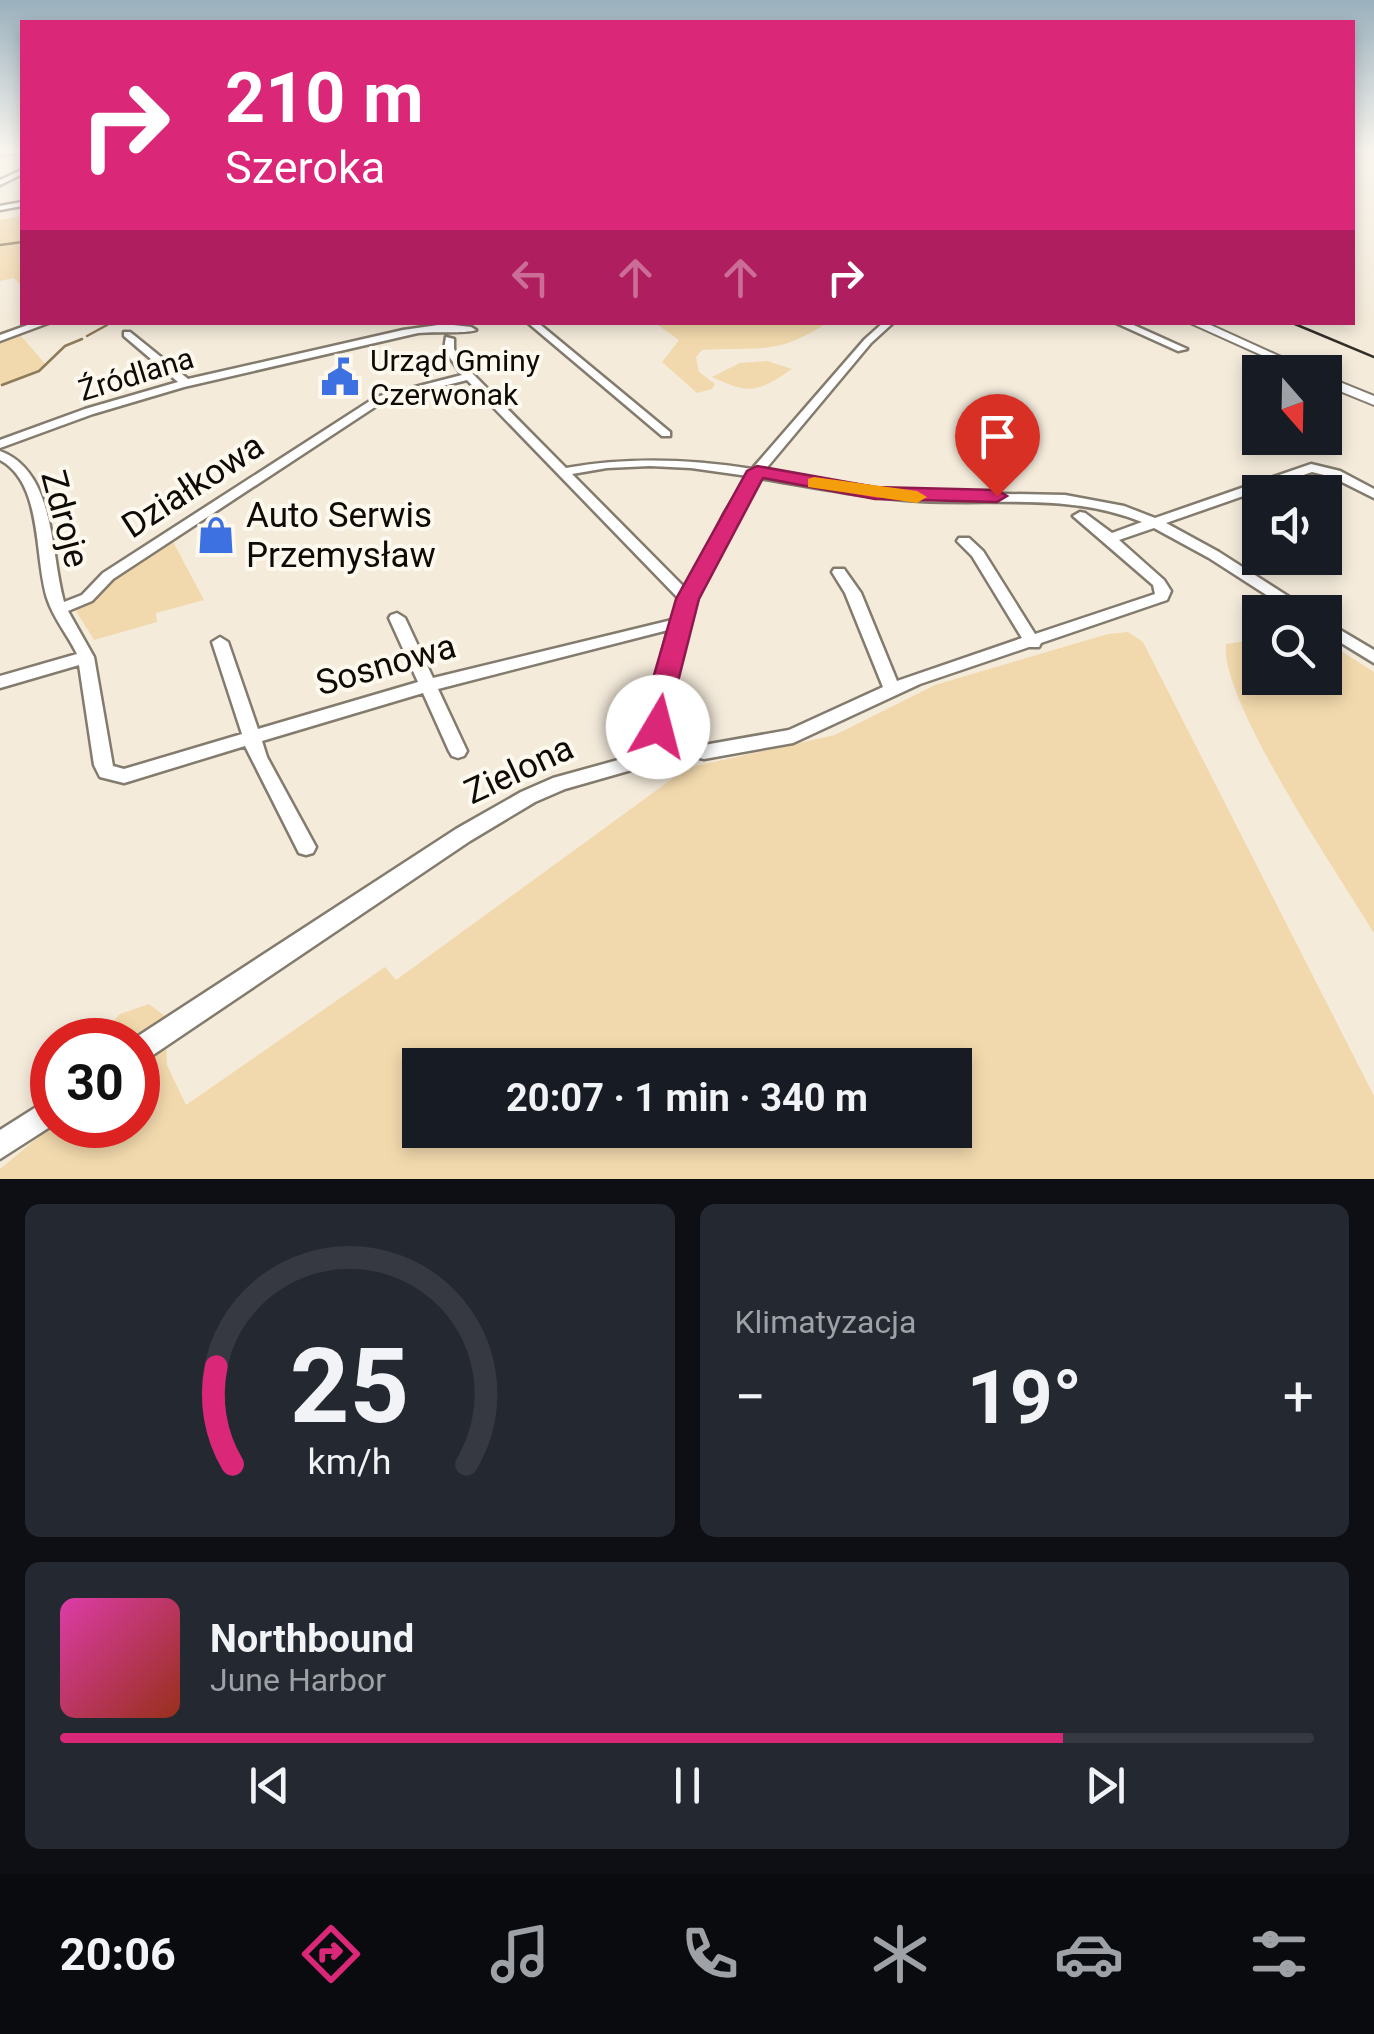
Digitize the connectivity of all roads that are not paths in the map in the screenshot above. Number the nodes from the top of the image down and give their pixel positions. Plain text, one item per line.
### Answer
1 (39, 325) edge
2 (534, 325) edge
3 (887, 325) edge
4 (1125, 325) edge
5 (1201, 325) edge
6 (466, 330) edge
7 (127, 334) dead end
8 (446, 335) junction
9 (0, 338) edge
10 (1182, 349) dead end
11 (454, 354) junction
12 (1269, 355) edge
13 (469, 376) junction
14 (187, 384) junction
15 (1342, 387) edge
16 (1374, 401) edge
17 (666, 434) dead end
18 (0, 444) edge
19 (0, 455) edge
20 (757, 471) junction
21 (563, 472) junction
22 (1374, 494) edge
23 (1080, 516) dead end
24 (1152, 522) junction
25 (1110, 538) junction
26 (964, 541) dead end
27 (840, 572) dead end
28 (1275, 595) edge
29 (687, 599) junction
30 (60, 609) junction
31 (397, 618) dead end
32 (678, 622) junction
33 (1342, 637) edge
34 (220, 642) dead end
35 (1033, 643) junction
36 (86, 657) junction
37 (1374, 658) edge
38 (0, 682) edge
39 (429, 685) junction
40 (892, 688) junction
41 (251, 738) junction
42 (670, 742) junction
43 (458, 752) dead end
44 (306, 847) dead end
45 (160, 1035) edge
46 (30, 1125) edge
47 (0, 1146) edge

1 - 9 street
2 - 17 street
3 - 20 street
4 - 10 street
5 - 12 main road
6 - 8 street, Źródlana
6 - 11 street
7 - 14 street
8 - 11 street
8 - 14 street, Źródlana
11 - 13 street
13 - 21 street
13 - 30 street, Działkowa
14 - 18 street, Źródlana
15 - 16 main road
19 - 30 street, Zdroje
20 - 21 street
20 - 24 street
20 - 29 street
21 - 29 street
22 - 24 street
23 - 25 street
24 - 25 street
24 - 28 street
25 - 35 street
26 - 35 street
27 - 40 street
29 - 32 street
30 - 36 street
31 - 39 street
32 - 39 street, Sosnowa
32 - 42 street
33 - 37 street
34 - 41 street
35 - 40 street
36 - 38 street
36 - 41 street, Sosnowa
39 - 41 street, Sosnowa
39 - 43 street
40 - 42 street
41 - 44 street
42 - 45 street, Zielona
46 - 47 street

